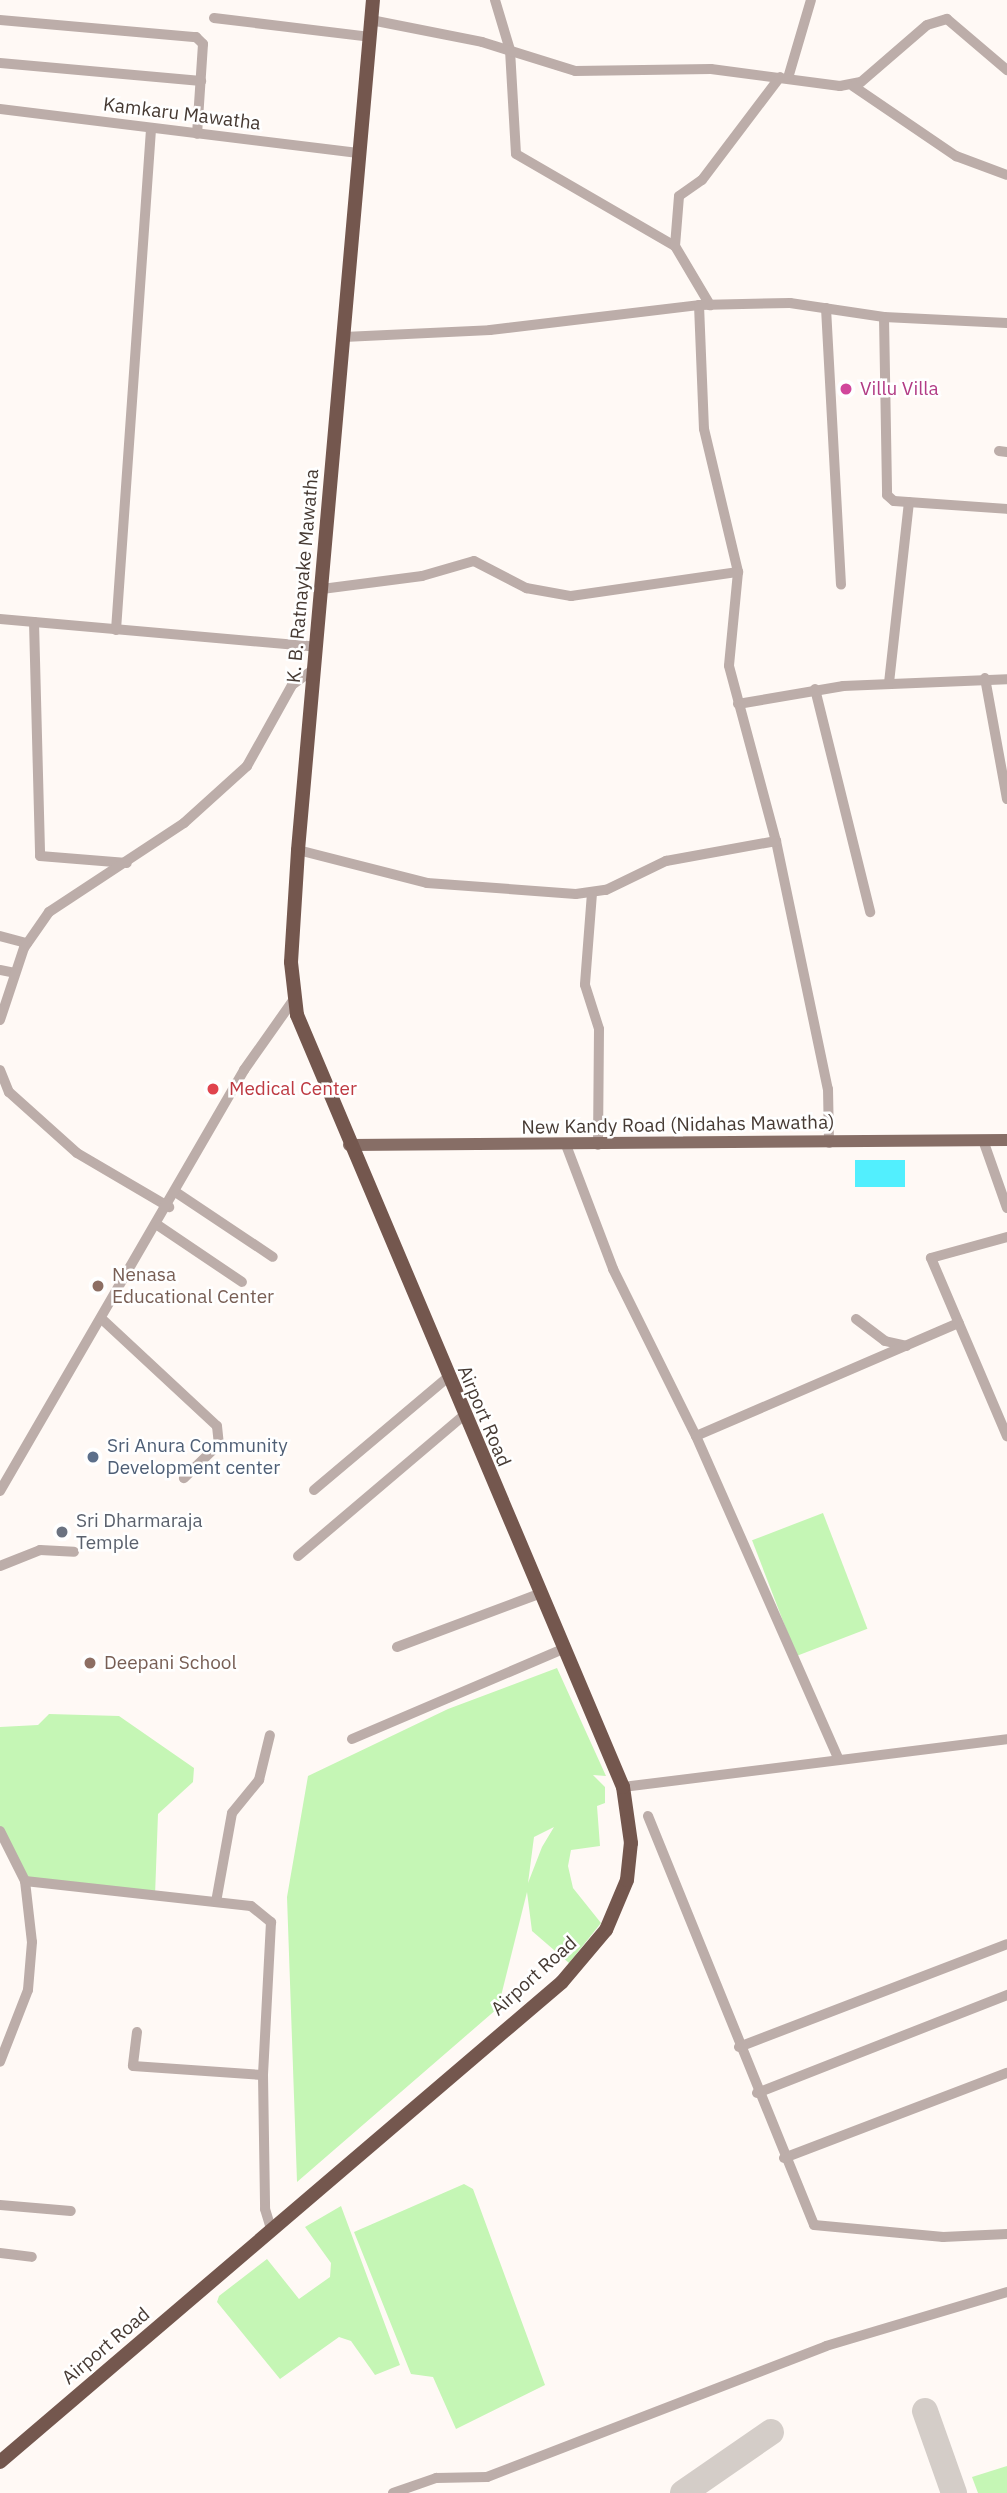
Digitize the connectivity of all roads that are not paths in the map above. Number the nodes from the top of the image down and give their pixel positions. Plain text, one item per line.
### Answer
1 (373, 0) edge
2 (495, 0) edge
3 (811, 0) edge
4 (214, 18) dead end
5 (0, 20) edge
6 (371, 20) junction
7 (370, 37) junction
8 (510, 50) junction
9 (0, 63) edge
10 (1007, 70) edge
11 (784, 78) junction
12 (201, 81) junction
13 (853, 86) junction
14 (0, 109) edge
15 (151, 129) junction
16 (197, 134) junction
17 (360, 153) junction
18 (1007, 174) edge
19 (675, 246) junction
20 (704, 305) junction
21 (826, 308) junction
22 (884, 317) junction
23 (1007, 323) edge
24 (344, 337) junction
25 (909, 502) junction
26 (1007, 509) edge
27 (738, 572) junction
28 (841, 585) dead end
29 (322, 589) junction
30 (0, 619) edge
31 (34, 622) junction
32 (116, 630) junction
33 (317, 647) junction
34 (315, 668) junction
35 (985, 678) junction
36 (1007, 679) edge
37 (889, 683) junction
38 (815, 689) junction
39 (738, 704) junction
40 (1007, 799) edge
41 (776, 841) junction
42 (298, 850) junction
43 (127, 863) junction
44 (592, 893) junction
45 (870, 912) dead end
46 (0, 936) edge
47 (27, 943) junction
48 (0, 970) edge
49 (15, 973) junction
50 (294, 999) junction
51 (0, 1020) edge
52 (0, 1070) edge
53 (983, 1140) junction
54 (1007, 1140) edge
55 (830, 1143) junction
56 (598, 1144) junction
57 (349, 1145) junction
58 (566, 1145) junction
59 (177, 1193) junction
60 (169, 1208) junction
61 (1007, 1208) edge
62 (159, 1226) junction
63 (1007, 1237) edge
64 (273, 1257) dead end
65 (242, 1282) dead end
66 (856, 1319) dead end
67 (104, 1321) junction
68 (959, 1323) junction
69 (906, 1346) junction
70 (447, 1378) junction
71 (463, 1416) junction
72 (696, 1436) junction
73 (1007, 1436) edge
74 (184, 1478) dead end
75 (314, 1490) dead end
76 (0, 1491) edge
77 (74, 1552) dead end
78 (298, 1556) dead end
79 (0, 1566) edge
80 (539, 1594) junction
81 (397, 1647) dead end
82 (563, 1649) junction
83 (270, 1735) dead end
84 (352, 1739) dead end
85 (1007, 1739) edge
86 (838, 1758) junction
87 (623, 1787) junction
88 (648, 1816) dead end
89 (0, 1831) edge
90 (25, 1881) junction
91 (216, 1902) junction
92 (1007, 1944) edge
93 (1007, 1995) edge
94 (137, 2032) dead end
95 (739, 2047) junction
96 (0, 2062) edge
97 (1007, 2073) edge
98 (262, 2075) junction
99 (757, 2093) junction
100 (784, 2158) junction
101 (0, 2205) edge
102 (71, 2211) dead end
103 (271, 2229) junction
104 (1007, 2234) edge
105 (0, 2253) edge
106 (32, 2257) dead end
107 (1007, 2292) edge
108 (0, 2462) edge
109 (393, 2493) edge

1 - 6 highway, K. B. Ratnayake Mawatha
2 - 8 street
3 - 11 street
4 - 7 street
5 - 12 street
6 - 7 highway, K. B. Ratnayake Mawatha
6 - 8 street
7 - 17 highway, K. B. Ratnayake Mawatha
8 - 11 street
8 - 19 street
9 - 12 street
10 - 13 street
11 - 13 street
11 - 19 street
12 - 16 street
13 - 18 street
14 - 15 street, Kamkaru Mawatha
15 - 16 street, Kamkaru Mawatha
15 - 32 street
16 - 17 street, Kamkaru Mawatha
17 - 24 highway, K. B. Ratnayake Mawatha
19 - 20 street
20 - 21 street
20 - 24 street
20 - 27 street
21 - 22 street
21 - 28 street
22 - 23 street
22 - 25 street
24 - 29 highway, K. B. Ratnayake Mawatha
25 - 26 street
25 - 37 street
27 - 29 street
27 - 39 street
29 - 33 highway, K. B. Ratnayake Mawatha
30 - 31 street
31 - 32 street
31 - 43 street
32 - 33 street
33 - 34 highway, K. B. Ratnayake Mawatha
34 - 42 highway, K. B. Ratnayake Mawatha
34 - 43 street
35 - 36 street
35 - 37 street
35 - 40 street
37 - 38 street
38 - 39 street
38 - 45 street
39 - 41 street
41 - 44 street
41 - 55 street
42 - 44 street
42 - 50 highway, K. B. Ratnayake Mawatha
43 - 47 street
44 - 56 street
46 - 47 street
47 - 49 street
48 - 49 street
49 - 51 street
50 - 57 highway, K. B. Ratnayake Mawatha
50 - 59 street
52 - 60 street
53 - 54 main road, New Kandy Road (Nidahas Mawatha)
53 - 55 main road, New Kandy Road (Nidahas Mawatha)
53 - 61 street
55 - 56 main road, New Kandy Road (Nidahas Mawatha)
56 - 58 main road, New Kandy Road (Nidahas Mawatha)
57 - 58 main road, New Kandy Road (Nidahas Mawatha)
57 - 70 highway, Airport Road
58 - 72 street
59 - 60 street
59 - 64 street
60 - 62 street
62 - 65 street
62 - 67 street
63 - 68 street
66 - 69 street
67 - 74 street
67 - 76 street
68 - 69 street
68 - 73 street
69 - 72 street
70 - 71 highway, Airport Road
70 - 75 street
71 - 78 street
71 - 80 highway, Airport Road
72 - 86 street
77 - 79 street
80 - 81 street
80 - 82 highway, Airport Road
82 - 84 street
82 - 87 highway, Airport Road
83 - 91 street
85 - 86 street
86 - 87 street
87 - 103 highway, Airport Road
88 - 95 street
89 - 90 street
90 - 91 street
90 - 96 street
91 - 98 street
92 - 95 street
93 - 99 street
94 - 98 street
95 - 99 street
97 - 100 street
98 - 103 street
99 - 100 street
100 - 104 street
101 - 102 street
103 - 108 highway, Airport Road
105 - 106 street
107 - 109 street

